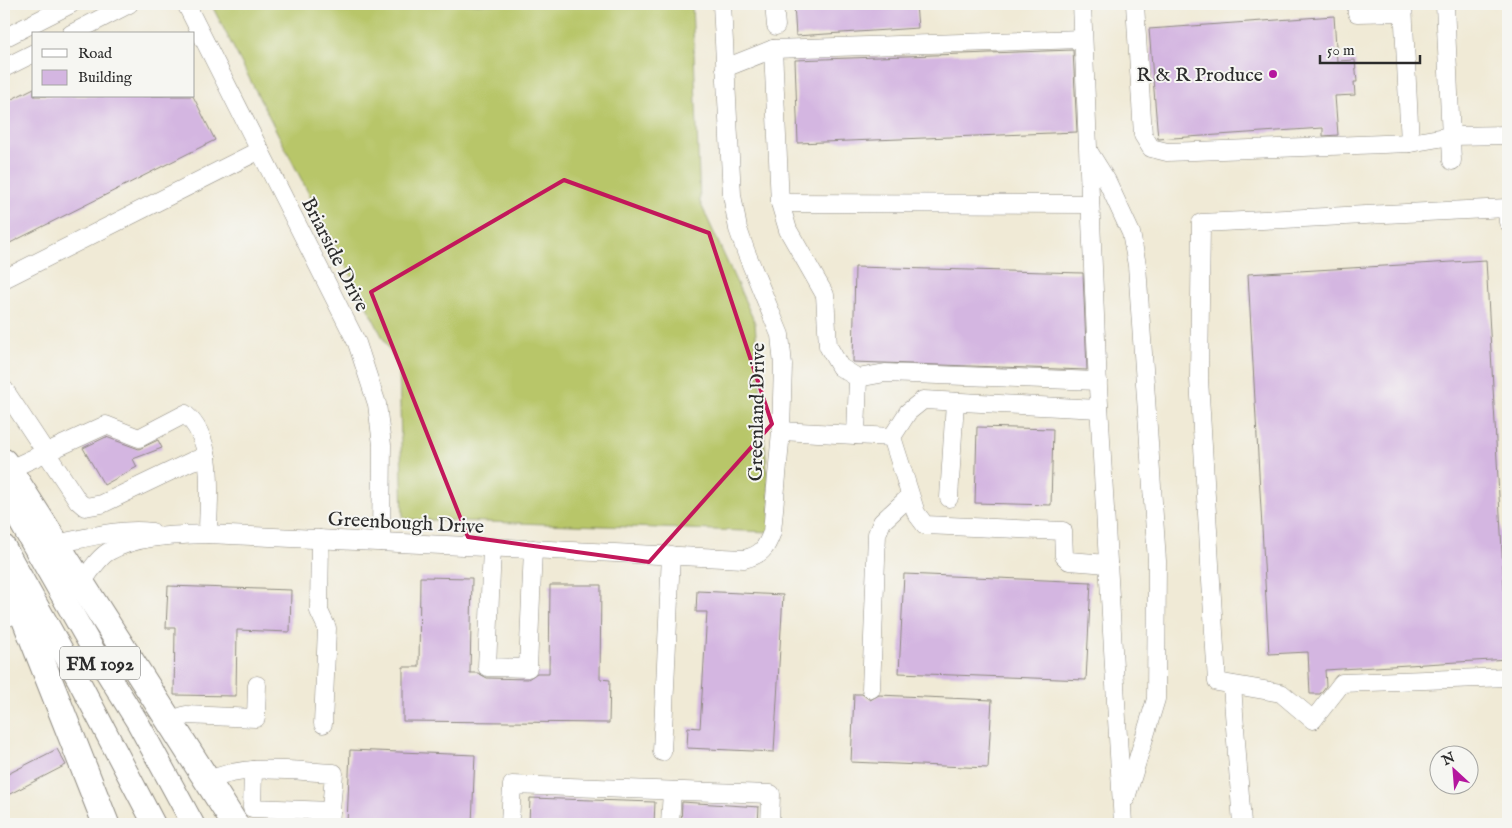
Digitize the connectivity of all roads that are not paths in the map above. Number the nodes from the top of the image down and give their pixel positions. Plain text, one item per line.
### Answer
1 (70, 4) edge
2 (129, 4) edge
3 (186, 4) edge
4 (722, 4) edge
5 (774, 4) edge
6 (1082, 4) edge
7 (1135, 4) edge
8 (1356, 4) edge
9 (1445, 4) edge
10 (1403, 8) edge
11 (776, 26) dead end
12 (75, 32) edge
13 (4, 38) edge
14 (1083, 39) junction
15 (774, 49) junction
16 (32, 54) edge
17 (4, 68) edge
18 (725, 68) junction
19 (1508, 134) edge
20 (1451, 136) junction
21 (1410, 143) junction
22 (1088, 149) junction
23 (260, 150) junction
24 (1452, 161) dead end
25 (780, 204) junction
26 (1090, 204) junction
27 (1508, 212) edge
28 (4, 279) edge
29 (858, 378) junction
30 (1098, 381) junction
31 (4, 389) edge
32 (955, 402) junction
33 (1099, 409) junction
34 (781, 431) junction
35 (856, 435) junction
36 (892, 437) junction
37 (48, 452) junction
38 (207, 457) junction
39 (6, 475) edge
40 (910, 496) junction
41 (949, 498) dead end
42 (208, 534) junction
43 (172, 535) junction
44 (320, 539) junction
45 (381, 542) junction
46 (56, 544) junction
47 (4, 546) edge
48 (492, 548) junction
49 (533, 549) junction
50 (638, 554) joint
51 (671, 555) junction
52 (1108, 564) junction
53 (4, 572) edge
54 (81, 585) junction
55 (12, 615) edge
56 (1508, 677) edge
57 (257, 685) dead end
58 (1232, 685) junction
59 (871, 689) dead end
60 (168, 721) junction
61 (323, 724) dead end
62 (662, 752) dead end
63 (253, 770) junction
64 (207, 781) junction
65 (672, 790) junction
66 (1123, 817) edge
67 (330, 818) edge
68 (106, 824) edge
69 (154, 824) edge
70 (193, 824) edge
71 (235, 824) edge
72 (510, 824) edge
73 (670, 824) edge
74 (770, 824) edge
75 (1242, 824) edge

1 - 13 street
2 - 12 street
3 - 23 street, Briarside Drive
4 - 18 street, Greenland Drive
5 - 11 street
6 - 14 street
7 - 21 street
8 - 10 street
9 - 20 street
10 - 21 street
14 - 15 street
14 - 22 street
15 - 18 street
15 - 25 street
16 - 17 street
18 - 34 street, Greenland Drive
19 - 20 street
20 - 21 street
20 - 24 street
22 - 26 street
22 - 66 street
23 - 28 street
23 - 45 street, Briarside Drive
25 - 26 street
25 - 29 street
26 - 30 street
27 - 58 street
29 - 30 street
29 - 35 street
30 - 33 street
31 - 37 street
32 - 33 street
32 - 36 street
32 - 41 street
33 - 52 street
34 - 35 street
34 - 51 street, Greenland Drive
35 - 36 street
36 - 40 street
37 - 38 street
37 - 38 street
37 - 39 street
38 - 42 street
39 - 46 highway
39 - 70 main road, FM 1092
40 - 52 street
40 - 59 street
42 - 43 street, Greenbough Drive
42 - 44 street, Greenbough Drive
43 - 46 street, Greenbough Drive
43 - 54 street, Greenbough Drive
44 - 45 street, Greenbough Drive
44 - 61 street
45 - 48 street, Greenbough Drive
46 - 54 highway
47 - 69 main road
48 - 49 street, Greenbough Drive
48 - 49 street
49 - 50 street, Greenbough Drive
50 - 51 street, Greenland Drive
51 - 62 street
52 - 66 street
53 - 55 highway
54 - 60 highway
55 - 68 highway
56 - 58 street
57 - 60 street
58 - 75 street
60 - 64 highway
63 - 64 street
63 - 67 street
63 - 67 street
64 - 71 highway
65 - 72 street
65 - 73 street
65 - 74 street

